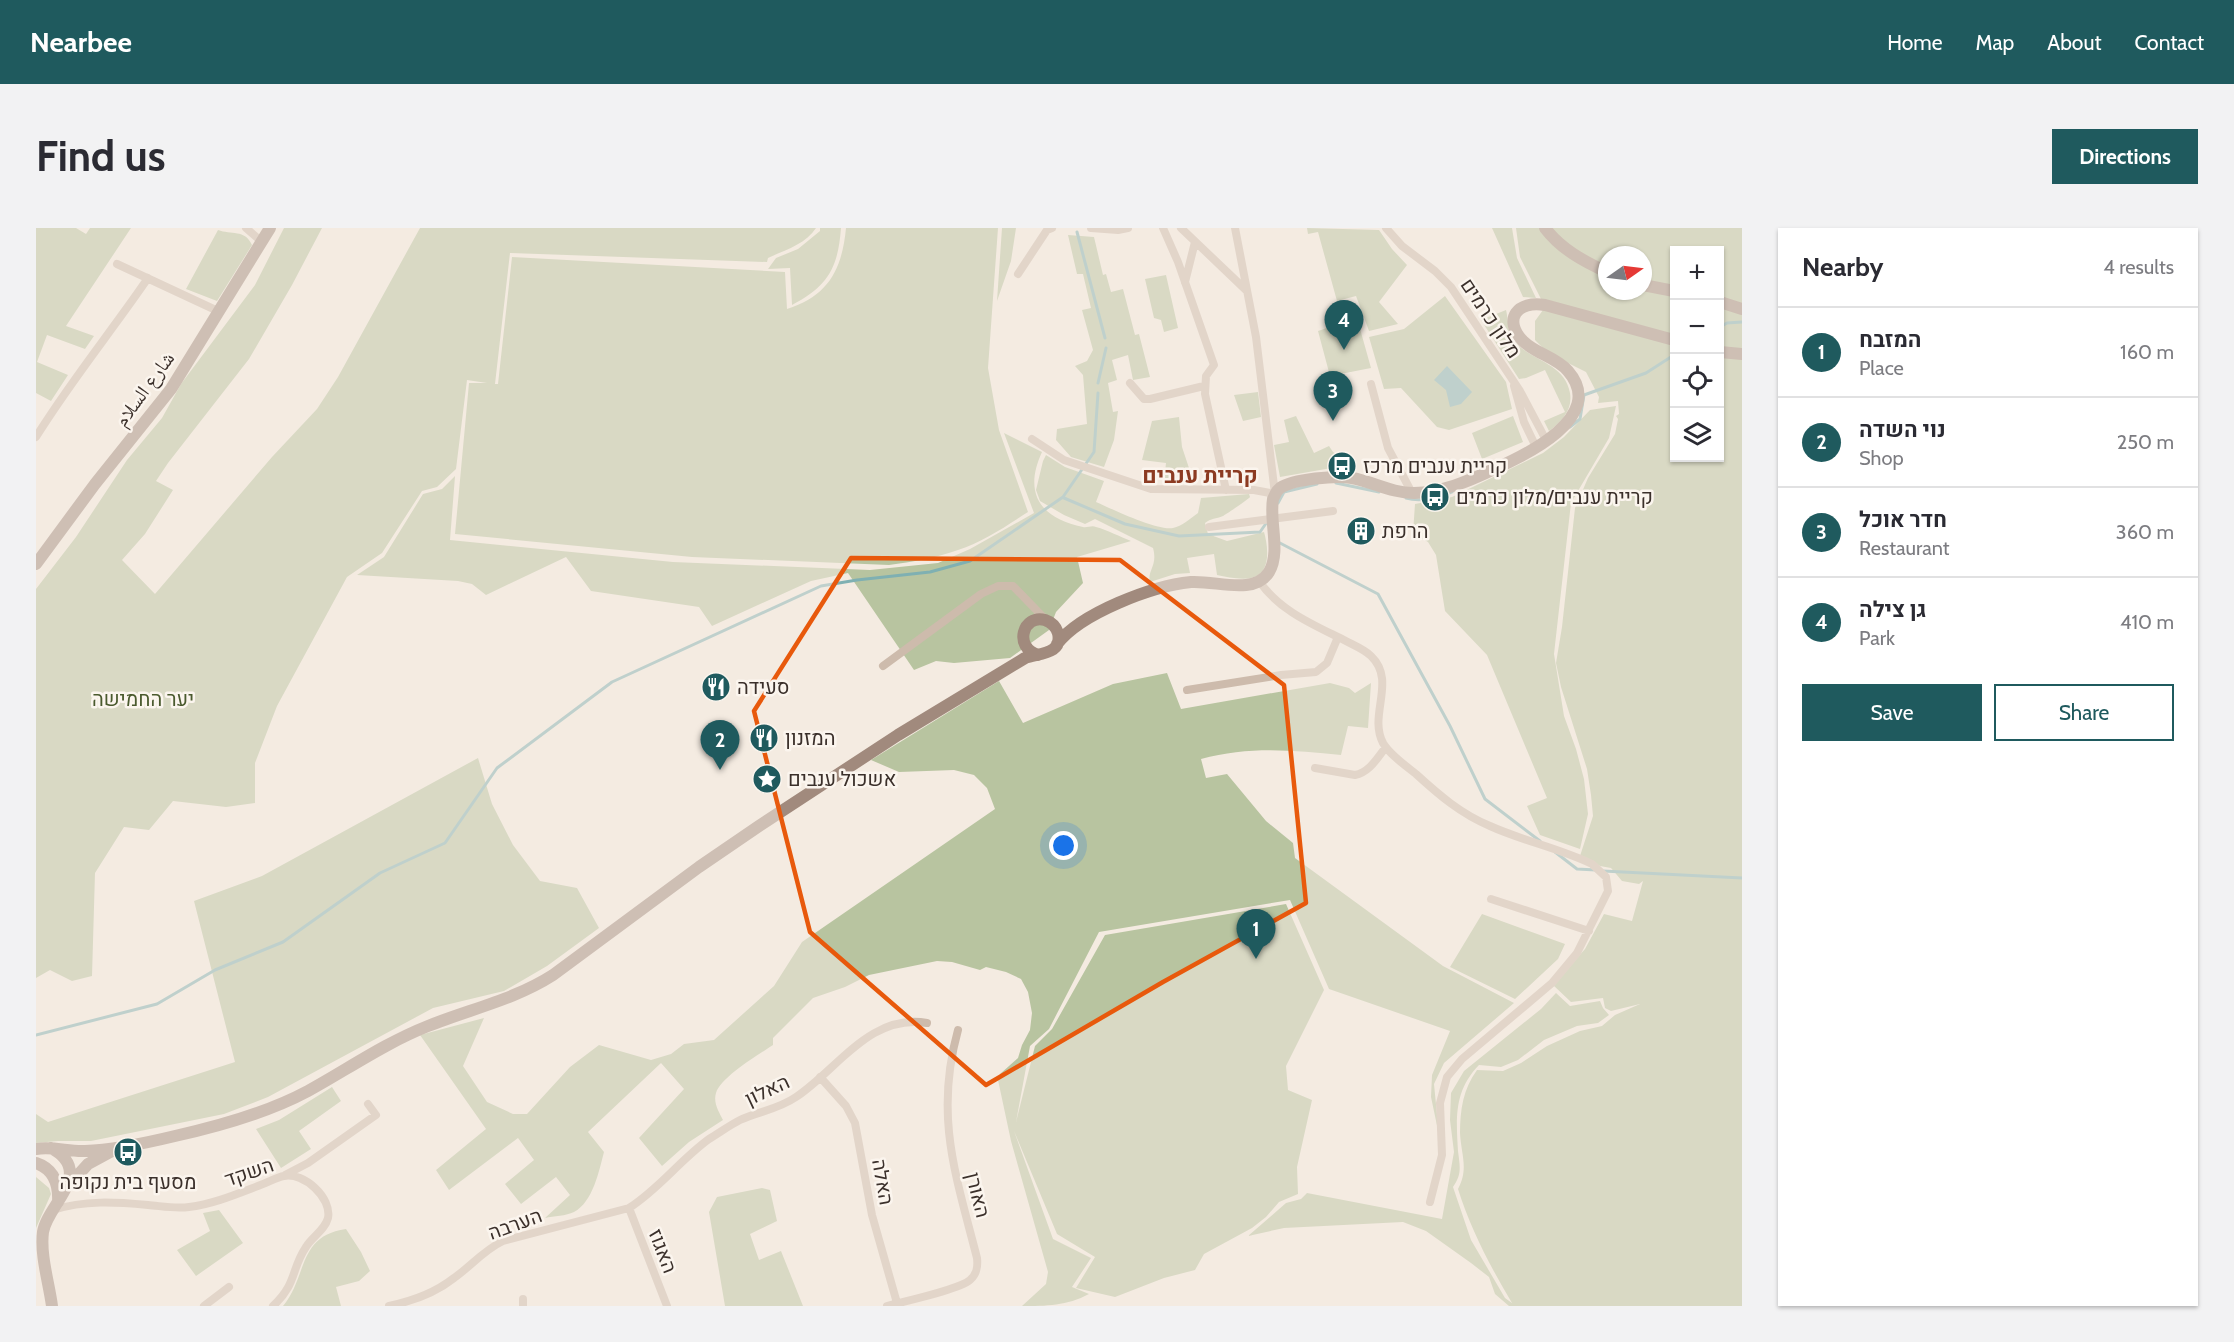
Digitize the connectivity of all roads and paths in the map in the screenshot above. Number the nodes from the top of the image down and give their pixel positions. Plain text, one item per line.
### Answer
1 (246, 228) edge
2 (270, 228) edge
3 (1052, 228) edge
4 (1090, 228) edge
5 (1128, 228) edge
6 (1163, 228) edge
7 (1181, 228) edge
8 (1235, 228) edge
9 (1386, 228) edge
10 (1545, 228) edge
11 (262, 242) junction
12 (1195, 242) junction
13 (117, 264) dead end
14 (1598, 268) edge
15 (1018, 274) dead end
16 (148, 278) junction
17 (1185, 282) junction
18 (1652, 287) edge
19 (1670, 290) edge
20 (1247, 291) junction
21 (1724, 304) edge
22 (1742, 309) edge
23 (220, 312) junction
24 (1670, 339) edge
25 (1724, 352) edge
26 (1742, 354) edge
27 (1130, 383) dead end
28 (1371, 384) dead end
29 (1204, 386) junction
30 (36, 437) edge
31 (1032, 439) dead end
32 (1541, 443) junction
33 (1226, 490) junction
34 (1412, 493) junction
35 (1275, 494) junction
36 (1334, 511) dead end
37 (1272, 519) junction
38 (1209, 527) dead end
39 (36, 564) edge
40 (1260, 581) junction
41 (1026, 600) junction
42 (1085, 620) junction
43 (1049, 622) junction
44 (1024, 633) junction
45 (1338, 637) junction
46 (1057, 644) junction
47 (1038, 655) junction
48 (883, 666) dead end
49 (996, 676) junction
50 (1187, 690) dead end
51 (1386, 747) junction
52 (1315, 768) dead end
53 (1491, 899) dead end
54 (1589, 931) junction
55 (927, 1023) dead end
56 (958, 1030) dead end
57 (820, 1077) junction
58 (368, 1104) dead end
59 (123, 1146) junction
60 (36, 1149) edge
61 (69, 1154) junction
62 (36, 1161) edge
63 (284, 1176) junction
64 (67, 1187) junction
65 (1430, 1202) dead end
66 (55, 1208) junction
67 (629, 1208) junction
68 (229, 1287) dead end
69 (897, 1303) junction
70 (52, 1306) edge
71 (204, 1306) edge
72 (273, 1306) edge
73 (389, 1306) edge
74 (667, 1306) edge
75 (887, 1306) edge

1 - 11 street
2 - 11 main road, شارع السلام
3 - 15 street
4 - 5 street
6 - 17 street
7 - 12 street
8 - 20 street
9 - 32 street, מלון כרמים
10 - 14 main road
11 - 23 main road, شارع السلام
12 - 17 street
12 - 20 street
13 - 16 street
16 - 23 street
16 - 30 street
17 - 29 street
18 - 19 main road
20 - 35 street
21 - 22 main road
23 - 39 main road, شارع السلام
24 - 32 main road
25 - 26 main road
27 - 29 street
28 - 34 street
29 - 33 street
31 - 33 street
32 - 34 main road
33 - 35 street
34 - 35 main road
35 - 37 main road
36 - 37 street
37 - 38 street
37 - 40 main road
40 - 42 main road
40 - 45 street
41 - 43 street
41 - 44 street
41 - 48 street
42 - 43 main road
42 - 46 main road
43 - 44 main road
43 - 46 main road
44 - 47 main road
44 - 49 main road
45 - 50 street
45 - 51 street
46 - 47 main road
47 - 49 main road
49 - 59 main road
51 - 52 street
51 - 54 street
53 - 54 street
54 - 65 street
55 - 57 street, האלון
56 - 69 street, האורן
57 - 67 street, האלון
57 - 69 street, האלה
58 - 63 street
59 - 61 main road
59 - 64 main road
60 - 61 main road
61 - 62 main road
61 - 64 main road
62 - 66 main road
63 - 66 street, השקד
63 - 72 street, השקד
64 - 66 main road
66 - 70 main road
67 - 73 street, הערבה
67 - 74 street, האגוז
68 - 71 street
69 - 75 street, האורן

